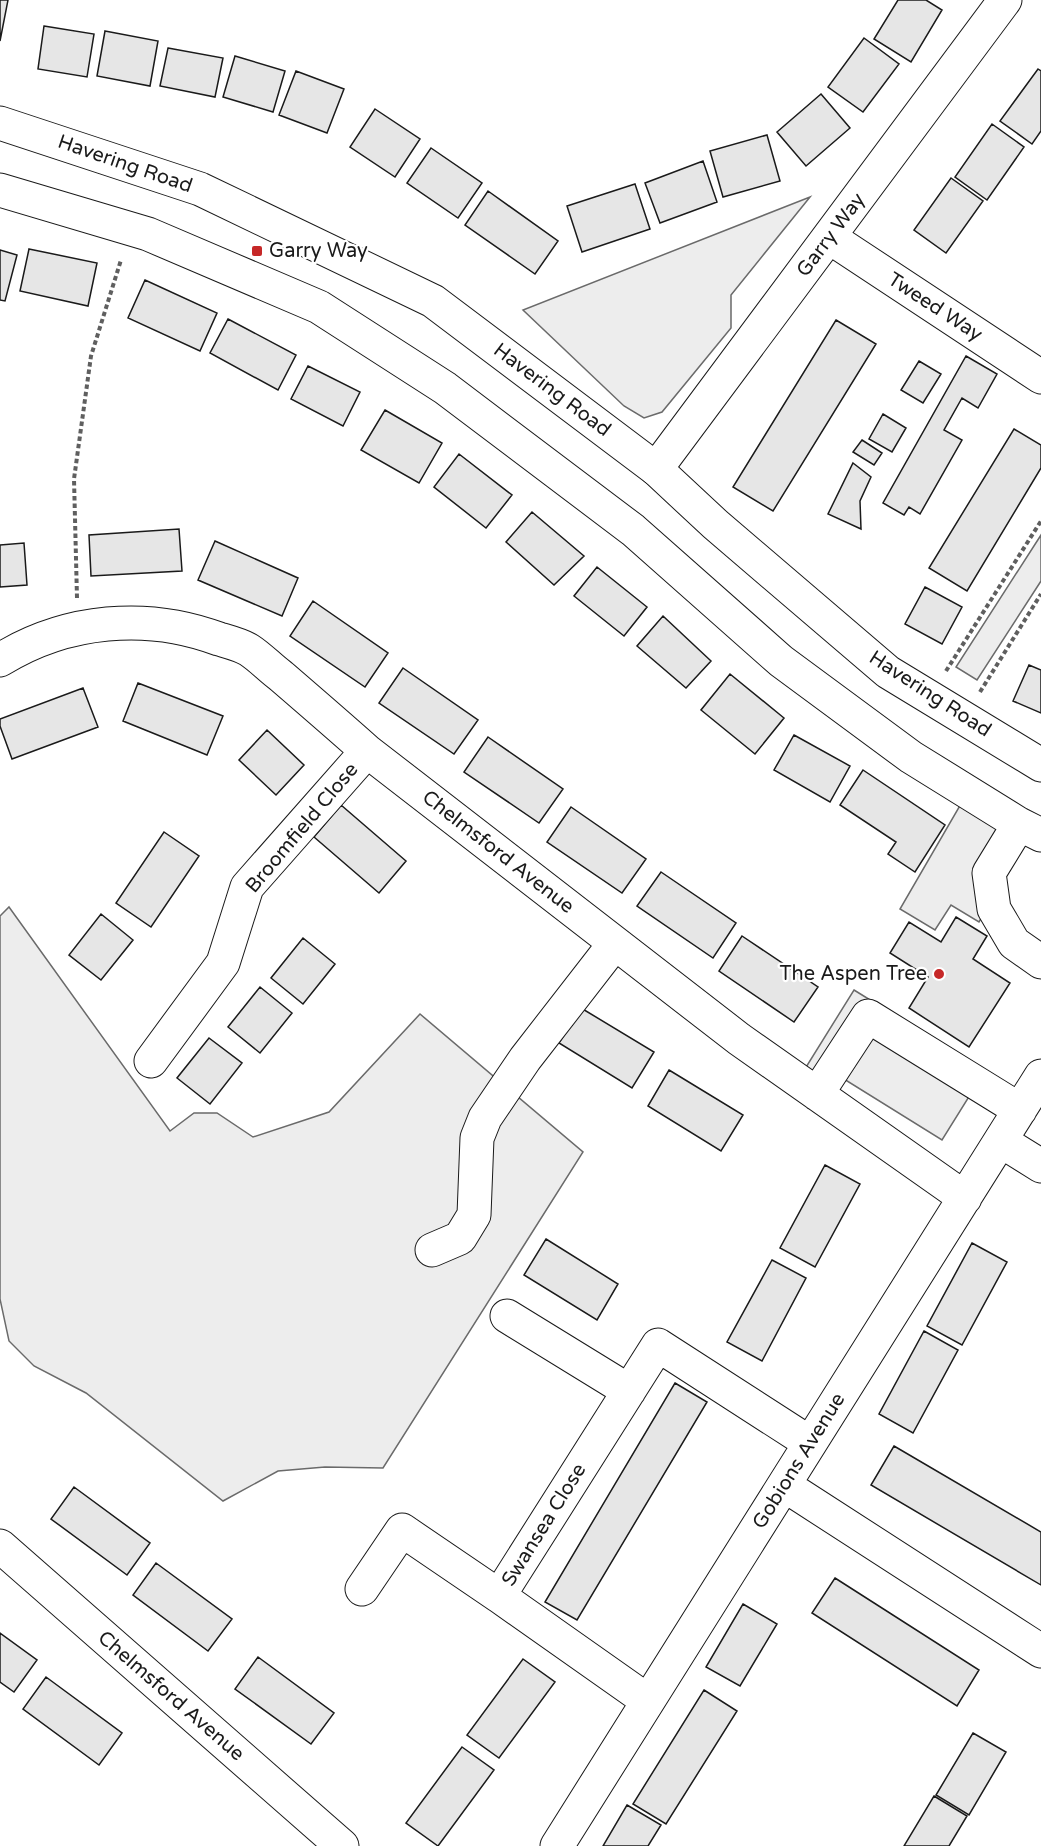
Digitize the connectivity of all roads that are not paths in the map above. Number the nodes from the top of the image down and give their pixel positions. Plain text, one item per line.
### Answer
1 (1005, 0) edge
2 (0, 123) edge
3 (0, 190) edge
4 (829, 237) junction
5 (1041, 377) edge
6 (656, 469) junction
7 (0, 660) edge
8 (367, 751) junction
9 (1041, 765) edge
10 (1030, 830) edge
11 (615, 943) junction
12 (1041, 962) edge
13 (152, 1061) dead end
14 (1041, 1076) edge
15 (817, 1094) junction
16 (1020, 1110) junction
17 (1001, 1141) junction
18 (1041, 1166) edge
19 (965, 1198) junction
20 (432, 1250) dead end
21 (507, 1316) dead end
22 (629, 1391) junction
23 (810, 1443) junction
24 (784, 1485) junction
25 (0, 1546) edge
26 (362, 1589) dead end
27 (500, 1596) junction
28 (1041, 1651) edge
29 (648, 1701) junction
30 (342, 1846) edge
31 (557, 1846) edge

1 - 4 street, Garry Way
2 - 6 street, Havering Road
3 - 10 street
4 - 5 street, Tweed Way
4 - 6 street, Garry Way
6 - 9 street, Havering Road
7 - 8 street, Chelmsford Avenue
8 - 11 street, Chelmsford Avenue
8 - 13 street, Broomfield Close
10 - 12 street
11 - 15 street, Chelmsford Avenue
11 - 20 street
14 - 16 street, Gobions Avenue
15 - 16 street
15 - 19 street, Chelmsford Avenue
16 - 17 street, Gobions Avenue
17 - 18 street
17 - 19 street, Gobions Avenue
19 - 23 street, Gobions Avenue
21 - 22 street
22 - 23 street, Swansea Close
22 - 27 street, Swansea Close
23 - 24 street, Gobions Avenue
24 - 28 street
24 - 29 street, Gobions Avenue
25 - 30 street, Chelmsford Avenue
26 - 27 street
27 - 29 street, Swansea Close
29 - 31 street, Gobions Avenue

